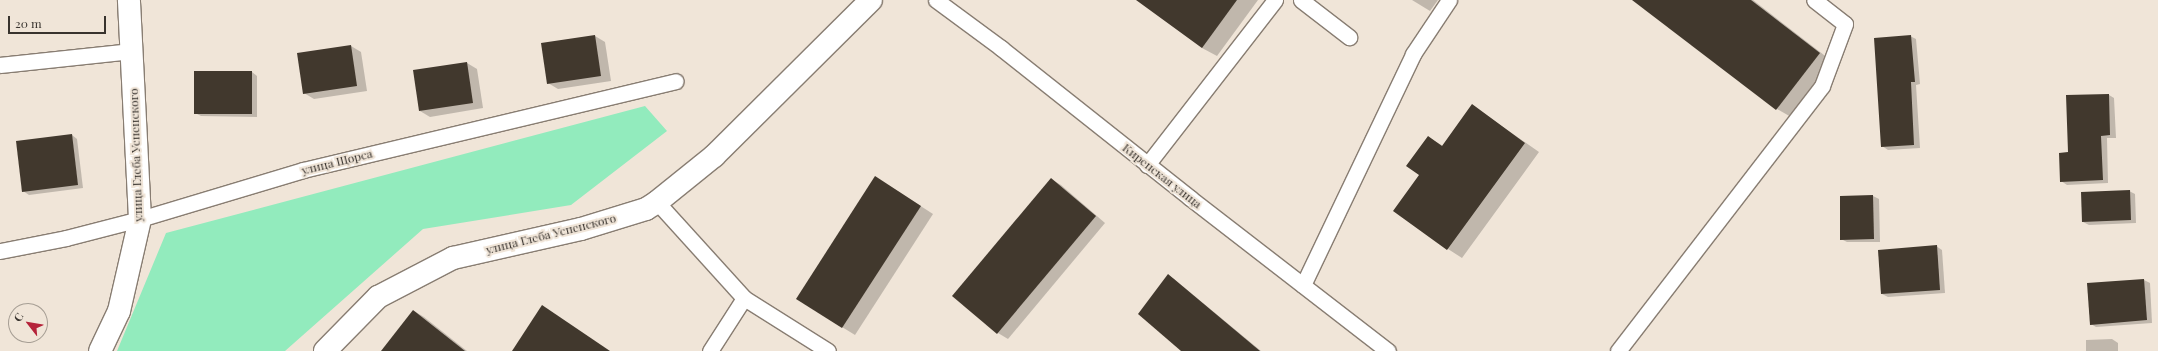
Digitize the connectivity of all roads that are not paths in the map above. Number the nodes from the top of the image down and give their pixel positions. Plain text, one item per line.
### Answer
1 (130, 0) edge
2 (871, 0) edge
3 (936, 0) edge
4 (1276, 0) edge
5 (1301, 0) edge
6 (1449, 0) edge
7 (1814, 0) edge
8 (1349, 37) dead end
9 (131, 51) junction
10 (0, 65) edge
11 (676, 81) dead end
12 (1147, 165) junction
13 (657, 202) junction
14 (140, 219) junction
15 (0, 251) edge
16 (1303, 285) junction
17 (744, 298) junction
18 (100, 351) edge
19 (325, 351) edge
20 (710, 351) edge
21 (828, 351) edge
22 (1388, 351) edge
23 (1618, 351) edge

1 - 9 street, улица Глеба Успенского
2 - 13 street, улица Глеба Успенского
3 - 12 lane, Киренская улица
4 - 12 lane
5 - 8 lane
6 - 16 lane
7 - 23 lane
9 - 10 lane
9 - 14 street, улица Глеба Успенского
11 - 14 lane, улица Щорса
12 - 16 lane, Киренская улица
13 - 17 lane
13 - 19 street, улица Глеба Успенского
14 - 15 lane, улица Щорса
14 - 18 street, улица Глеба Успенского
16 - 22 lane, Киренская улица
17 - 20 lane
17 - 21 lane

